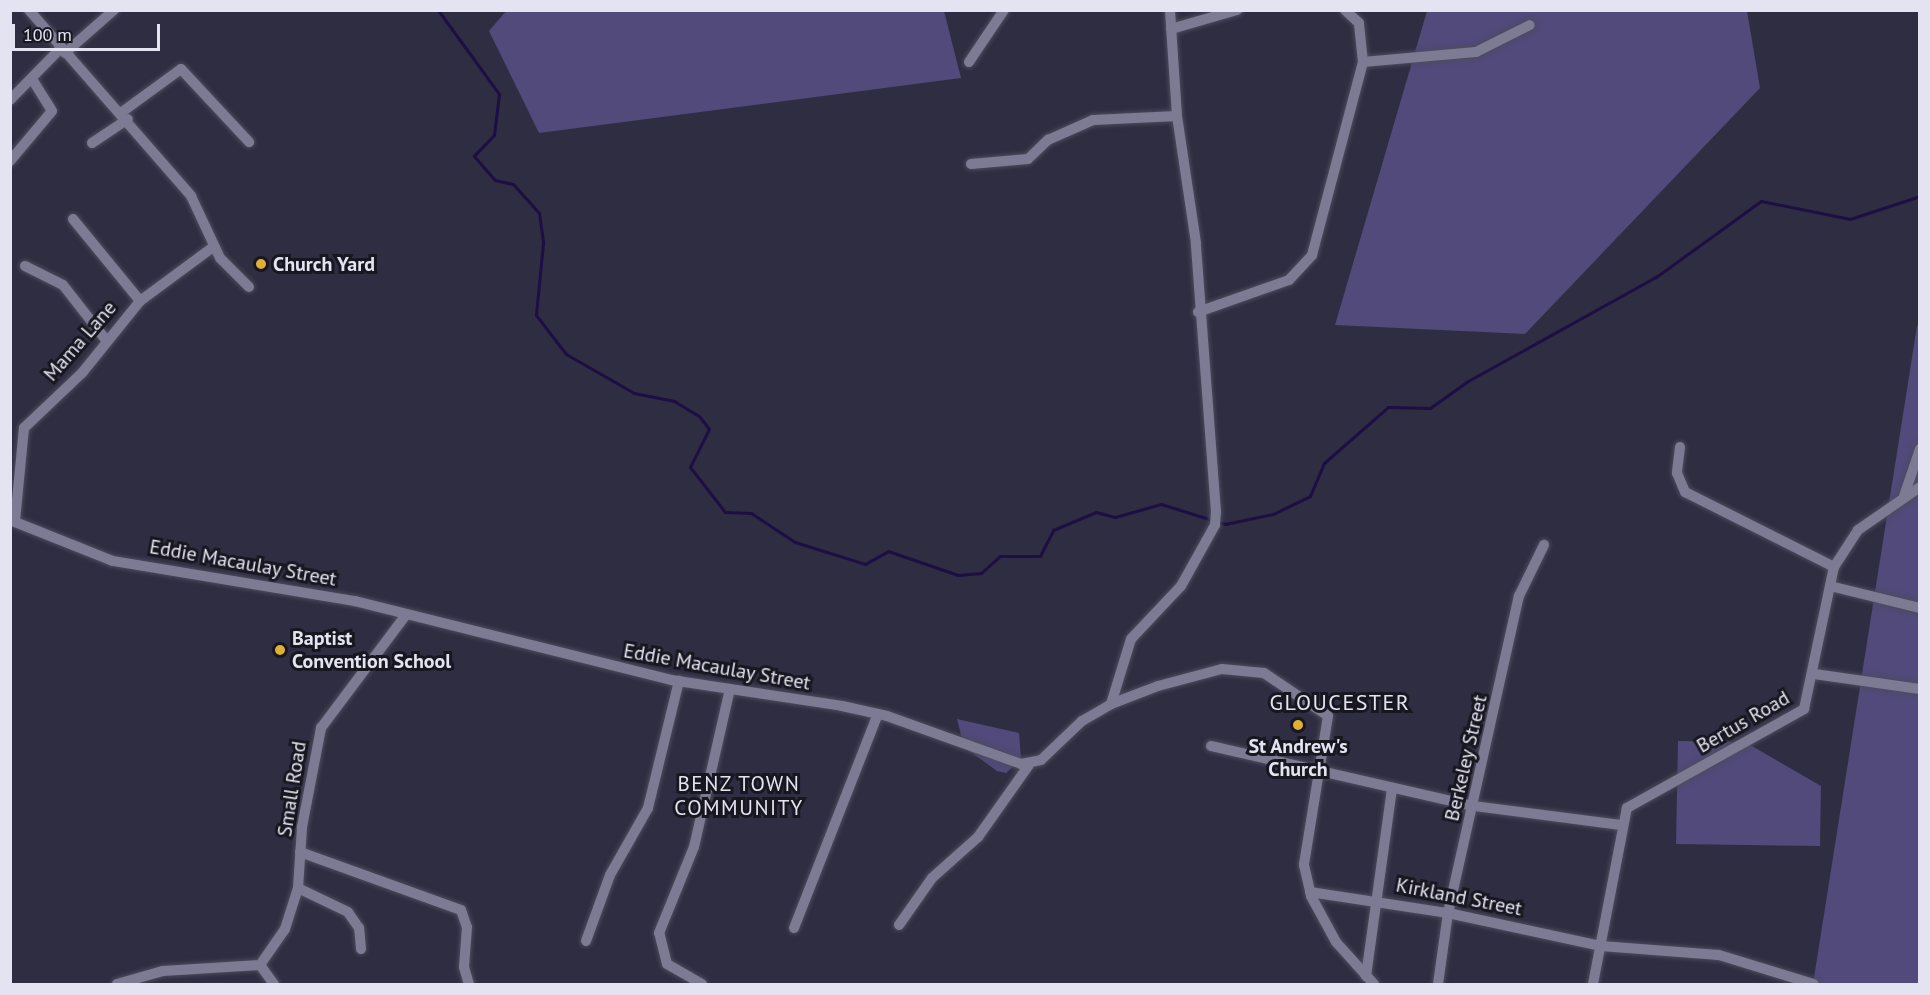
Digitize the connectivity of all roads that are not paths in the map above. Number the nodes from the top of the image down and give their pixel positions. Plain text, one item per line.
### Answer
1 (29, 10) edge
2 (114, 10) edge
3 (1004, 10) edge
4 (1170, 10) edge
5 (1237, 10) edge
6 (1345, 10) edge
7 (1530, 25) dead end
8 (1171, 29) junction
9 (63, 50) junction
10 (969, 62) dead end
11 (1363, 62) junction
12 (34, 82) junction
13 (10, 100) edge
14 (125, 116) junction
15 (1177, 116) junction
16 (92, 142) dead end
17 (249, 142) dead end
18 (10, 161) edge
19 (971, 165) dead end
20 (73, 219) dead end
21 (213, 247) junction
22 (25, 266) dead end
23 (249, 287) dead end
24 (140, 301) junction
25 (1198, 312) junction
26 (106, 340) junction
27 (1680, 447) dead end
28 (1920, 450) edge
29 (1920, 487) edge
30 (1904, 496) junction
31 (13, 520) edge
32 (1544, 545) dead end
33 (1834, 567) junction
34 (1830, 586) junction
35 (1920, 608) edge
36 (405, 616) junction
37 (1814, 674) junction
38 (679, 681) junction
39 (730, 689) junction
40 (1920, 689) edge
41 (1111, 704) junction
42 (878, 714) junction
43 (1211, 746) dead end
44 (1029, 765) junction
45 (1320, 773) junction
46 (1392, 788) junction
47 (1474, 806) junction
48 (1620, 825) junction
49 (300, 852) junction
50 (298, 888) junction
51 (1310, 892) junction
52 (1374, 900) junction
53 (1448, 913) junction
54 (899, 925) dead end
55 (794, 928) dead end
56 (586, 941) dead end
57 (1601, 946) junction
58 (361, 949) dead end
59 (260, 965) junction
60 (1370, 980) edge
61 (117, 984) edge
62 (274, 984) edge
63 (470, 984) edge
64 (702, 984) edge
65 (1438, 984) edge
66 (1593, 984) edge
67 (1814, 984) edge

1 - 9 street
2 - 9 street
3 - 10 street
4 - 8 street
5 - 8 street
6 - 11 street
7 - 11 street
8 - 15 street
9 - 12 street
9 - 14 street
11 - 25 street
12 - 13 street
12 - 18 street
14 - 16 street
14 - 17 street
14 - 21 street
15 - 19 street
15 - 25 street
20 - 24 street
21 - 23 street
21 - 24 street, Mama Lane
22 - 26 street
24 - 26 street, Mama Lane
25 - 41 street
26 - 31 street, Mama Lane
27 - 33 street
28 - 30 street
29 - 30 street, Bertus Road
30 - 33 street, Bertus Road
31 - 36 street, Eddie Macaulay Street
32 - 47 street, Berkeley Street
33 - 34 street, Bertus Road
34 - 35 street
34 - 37 street, Bertus Road
36 - 38 street, Eddie Macaulay Street
36 - 49 street, Small Road
37 - 40 street
37 - 48 street, Bertus Road
38 - 39 street, Eddie Macaulay Street
38 - 56 street
39 - 42 street, Eddie Macaulay Street
39 - 64 street
41 - 44 street
41 - 45 street
42 - 44 street, Eddie Macaulay Street
42 - 55 street
43 - 45 street
44 - 54 street
45 - 46 street
45 - 51 street
46 - 47 street
46 - 52 street
47 - 48 street
47 - 53 street, Berkeley Street
48 - 57 street, Bertus Road
49 - 50 street, Small Road
49 - 63 street
50 - 58 street
50 - 59 street, Small Road
51 - 52 street, Kirkland Street
51 - 60 street
52 - 53 street, Kirkland Street
52 - 60 street
53 - 57 street, Kirkland Street
53 - 65 street, Berkeley Street
57 - 66 street, Bertus Road
57 - 67 street, Kirkland Street
59 - 61 street
59 - 62 street

